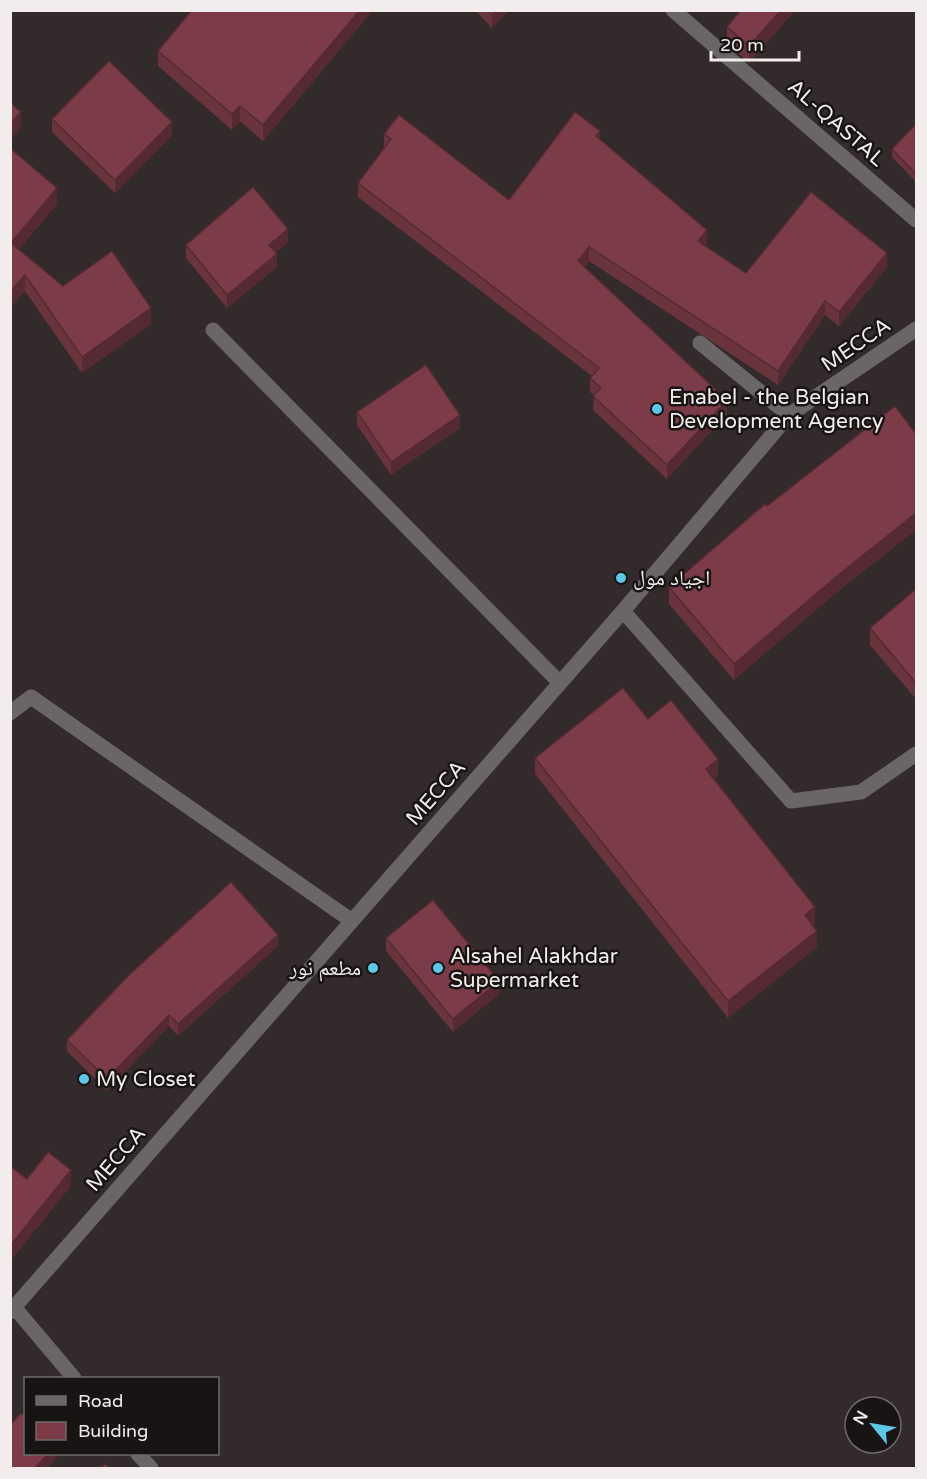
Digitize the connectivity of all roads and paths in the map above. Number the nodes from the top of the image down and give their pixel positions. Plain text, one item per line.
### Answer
1 (673, 10) edge
2 (916, 220) edge
3 (916, 329) edge
4 (213, 330) dead end
5 (700, 343) edge
6 (789, 415) junction
7 (623, 610) junction
8 (560, 683) junction
9 (10, 713) edge
10 (916, 754) edge
11 (351, 921) junction
12 (12, 1310) edge
13 (73, 1377) edge
14 (139, 1455) edge
15 (151, 1468) edge

1 - 2 street, AL-QASTAL
3 - 6 street, MECCA
4 - 8 street
5 - 6 street
6 - 7 street, MECCA
7 - 8 street, MECCA
7 - 10 street
8 - 11 street, MECCA
9 - 11 street
11 - 12 street, MECCA
12 - 13 street
14 - 15 street

